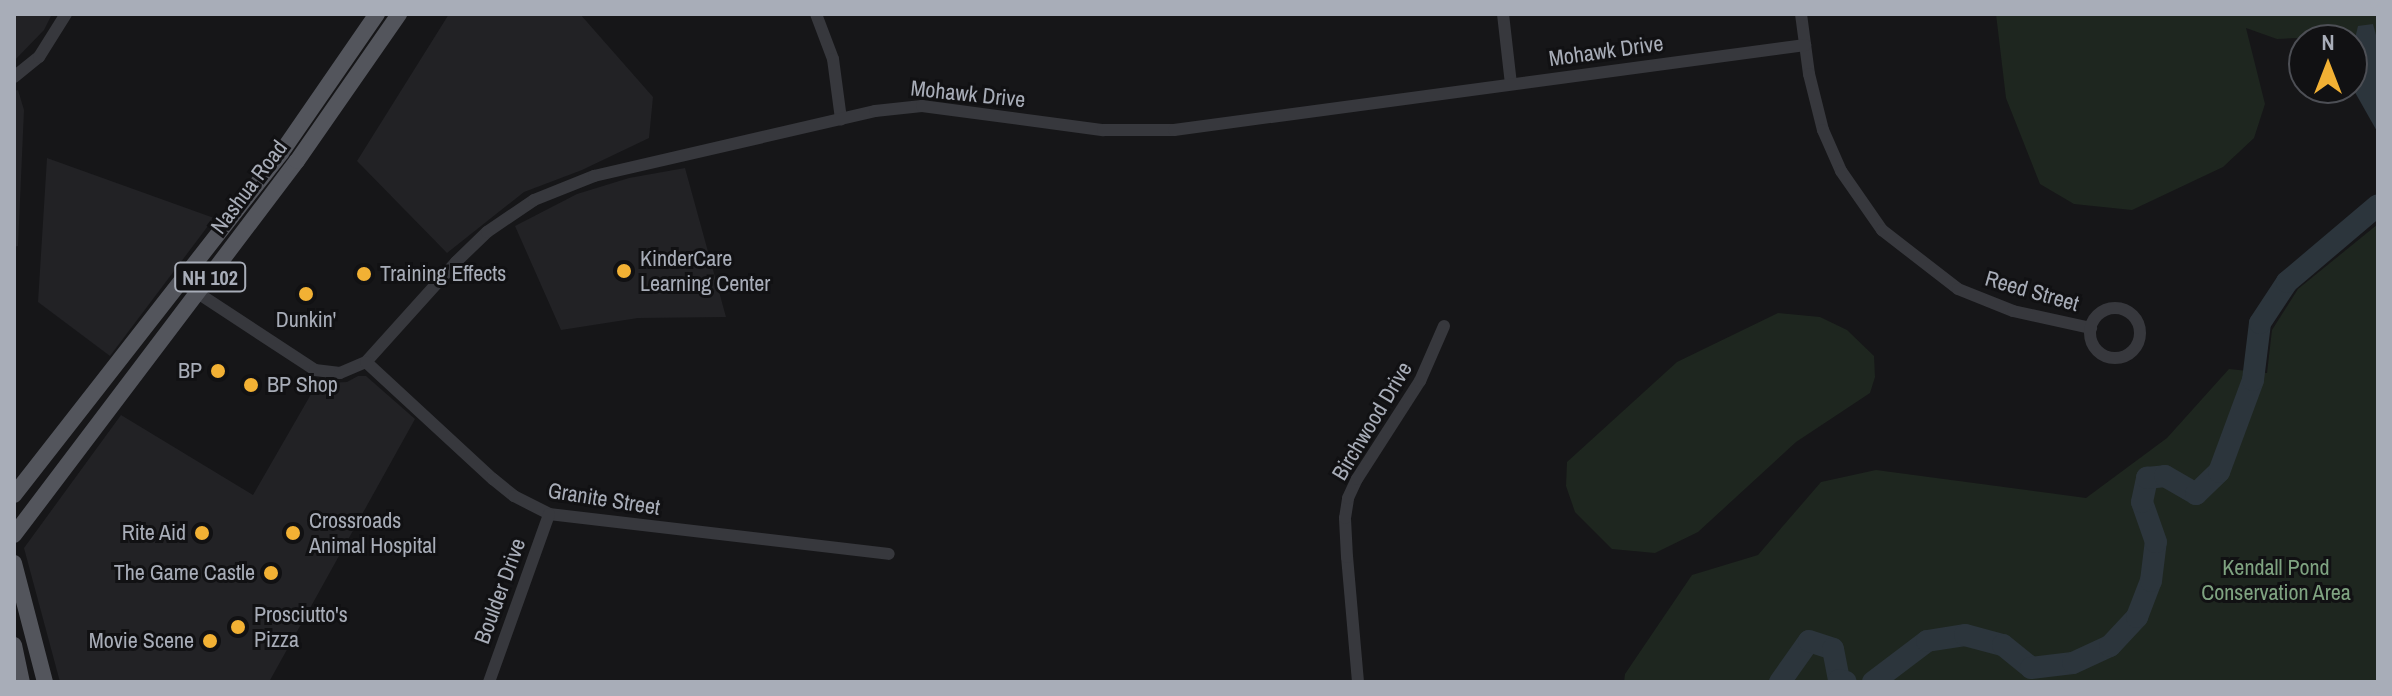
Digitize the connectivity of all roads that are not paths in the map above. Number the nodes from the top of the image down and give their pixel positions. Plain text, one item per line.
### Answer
1 (66, 14) edge
2 (377, 14) edge
3 (399, 14) edge
4 (816, 14) edge
5 (1503, 14) edge
6 (1801, 14) edge
7 (1805, 45) junction
8 (14, 77) edge
9 (1511, 84) junction
10 (841, 119) junction
11 (181, 282) junction
12 (198, 294) junction
13 (1444, 326) dead end
14 (2091, 328) junction
15 (366, 362) junction
16 (14, 495) edge
17 (549, 514) junction
18 (14, 535) edge
19 (889, 554) dead end
20 (14, 563) edge
21 (14, 645) edge
22 (22, 682) edge
23 (45, 682) edge
24 (489, 682) edge
25 (1358, 682) edge

1 - 8 street
2 - 11 main road, Nashua Road / NH 102
3 - 12 main road, Nashua Road / NH 102
4 - 10 street
5 - 9 street
6 - 7 street, Reed Street
7 - 9 street, Mohawk Drive
7 - 14 street, Reed Street
9 - 10 street, Mohawk Drive
10 - 15 street, Mohawk Drive
11 - 12 street
11 - 16 main road, Nashua Road / NH 102
12 - 15 street
12 - 18 main road, Nashua Road / NH 102
13 - 25 street, Birchwood Drive
14 - 14 street, Reed Street
15 - 17 street, Granite Street
17 - 19 street, Granite Street
17 - 24 street, Boulder Drive
20 - 23 main road
21 - 22 main road

